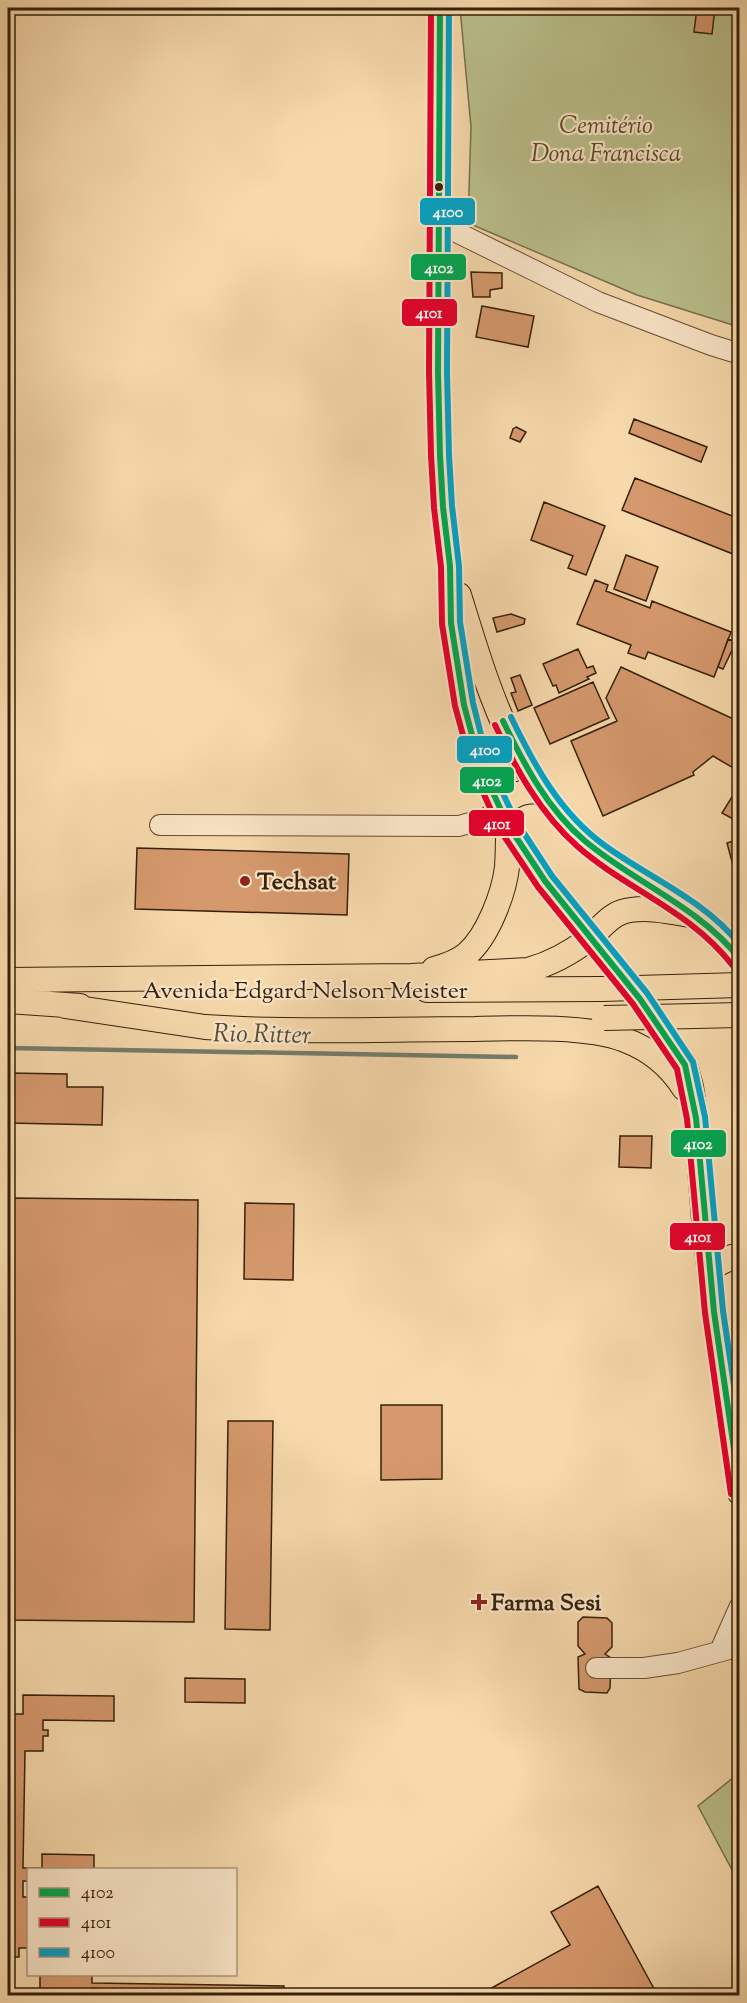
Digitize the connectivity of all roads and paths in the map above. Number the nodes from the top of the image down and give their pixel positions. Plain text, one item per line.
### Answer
1 (440, 8) edge
2 (438, 223) junction
3 (740, 354) edge
4 (450, 566) junction
5 (541, 791) junction
6 (504, 816) junction
7 (160, 825) dead end
8 (702, 920) junction
9 (740, 932) edge
10 (590, 938) junction
11 (740, 960) edge
12 (411, 976) junction
13 (8, 982) edge
14 (740, 985) edge
15 (8, 1001) edge
16 (65, 1005) junction
17 (740, 1015) edge
18 (693, 1102) junction
19 (740, 1256) edge
20 (710, 1268) junction
21 (740, 1493) edge
22 (740, 1606) edge
23 (740, 1646) edge
24 (720, 1651) junction
25 (597, 1668) dead end

1 - 2 main road
2 - 3 street
2 - 4 main road
4 - 5 main road
4 - 6 main road
5 - 6 main road
5 - 8 main road
6 - 7 street
6 - 10 main road
6 - 12 main road
8 - 9 main road
8 - 10 main road
8 - 11 main road
10 - 12 main road
10 - 18 main road
12 - 13 main road
13 - 14 main road, Avenida Edgard Nelson Meister, bridge
15 - 16 main road, Avenida Edgard Nelson Meister
16 - 17 main road, Avenida Edgard Nelson Meister, bridge
16 - 18 main road
18 - 20 main road
19 - 20 main road
20 - 21 main road
22 - 24 street
23 - 24 street
24 - 25 street

